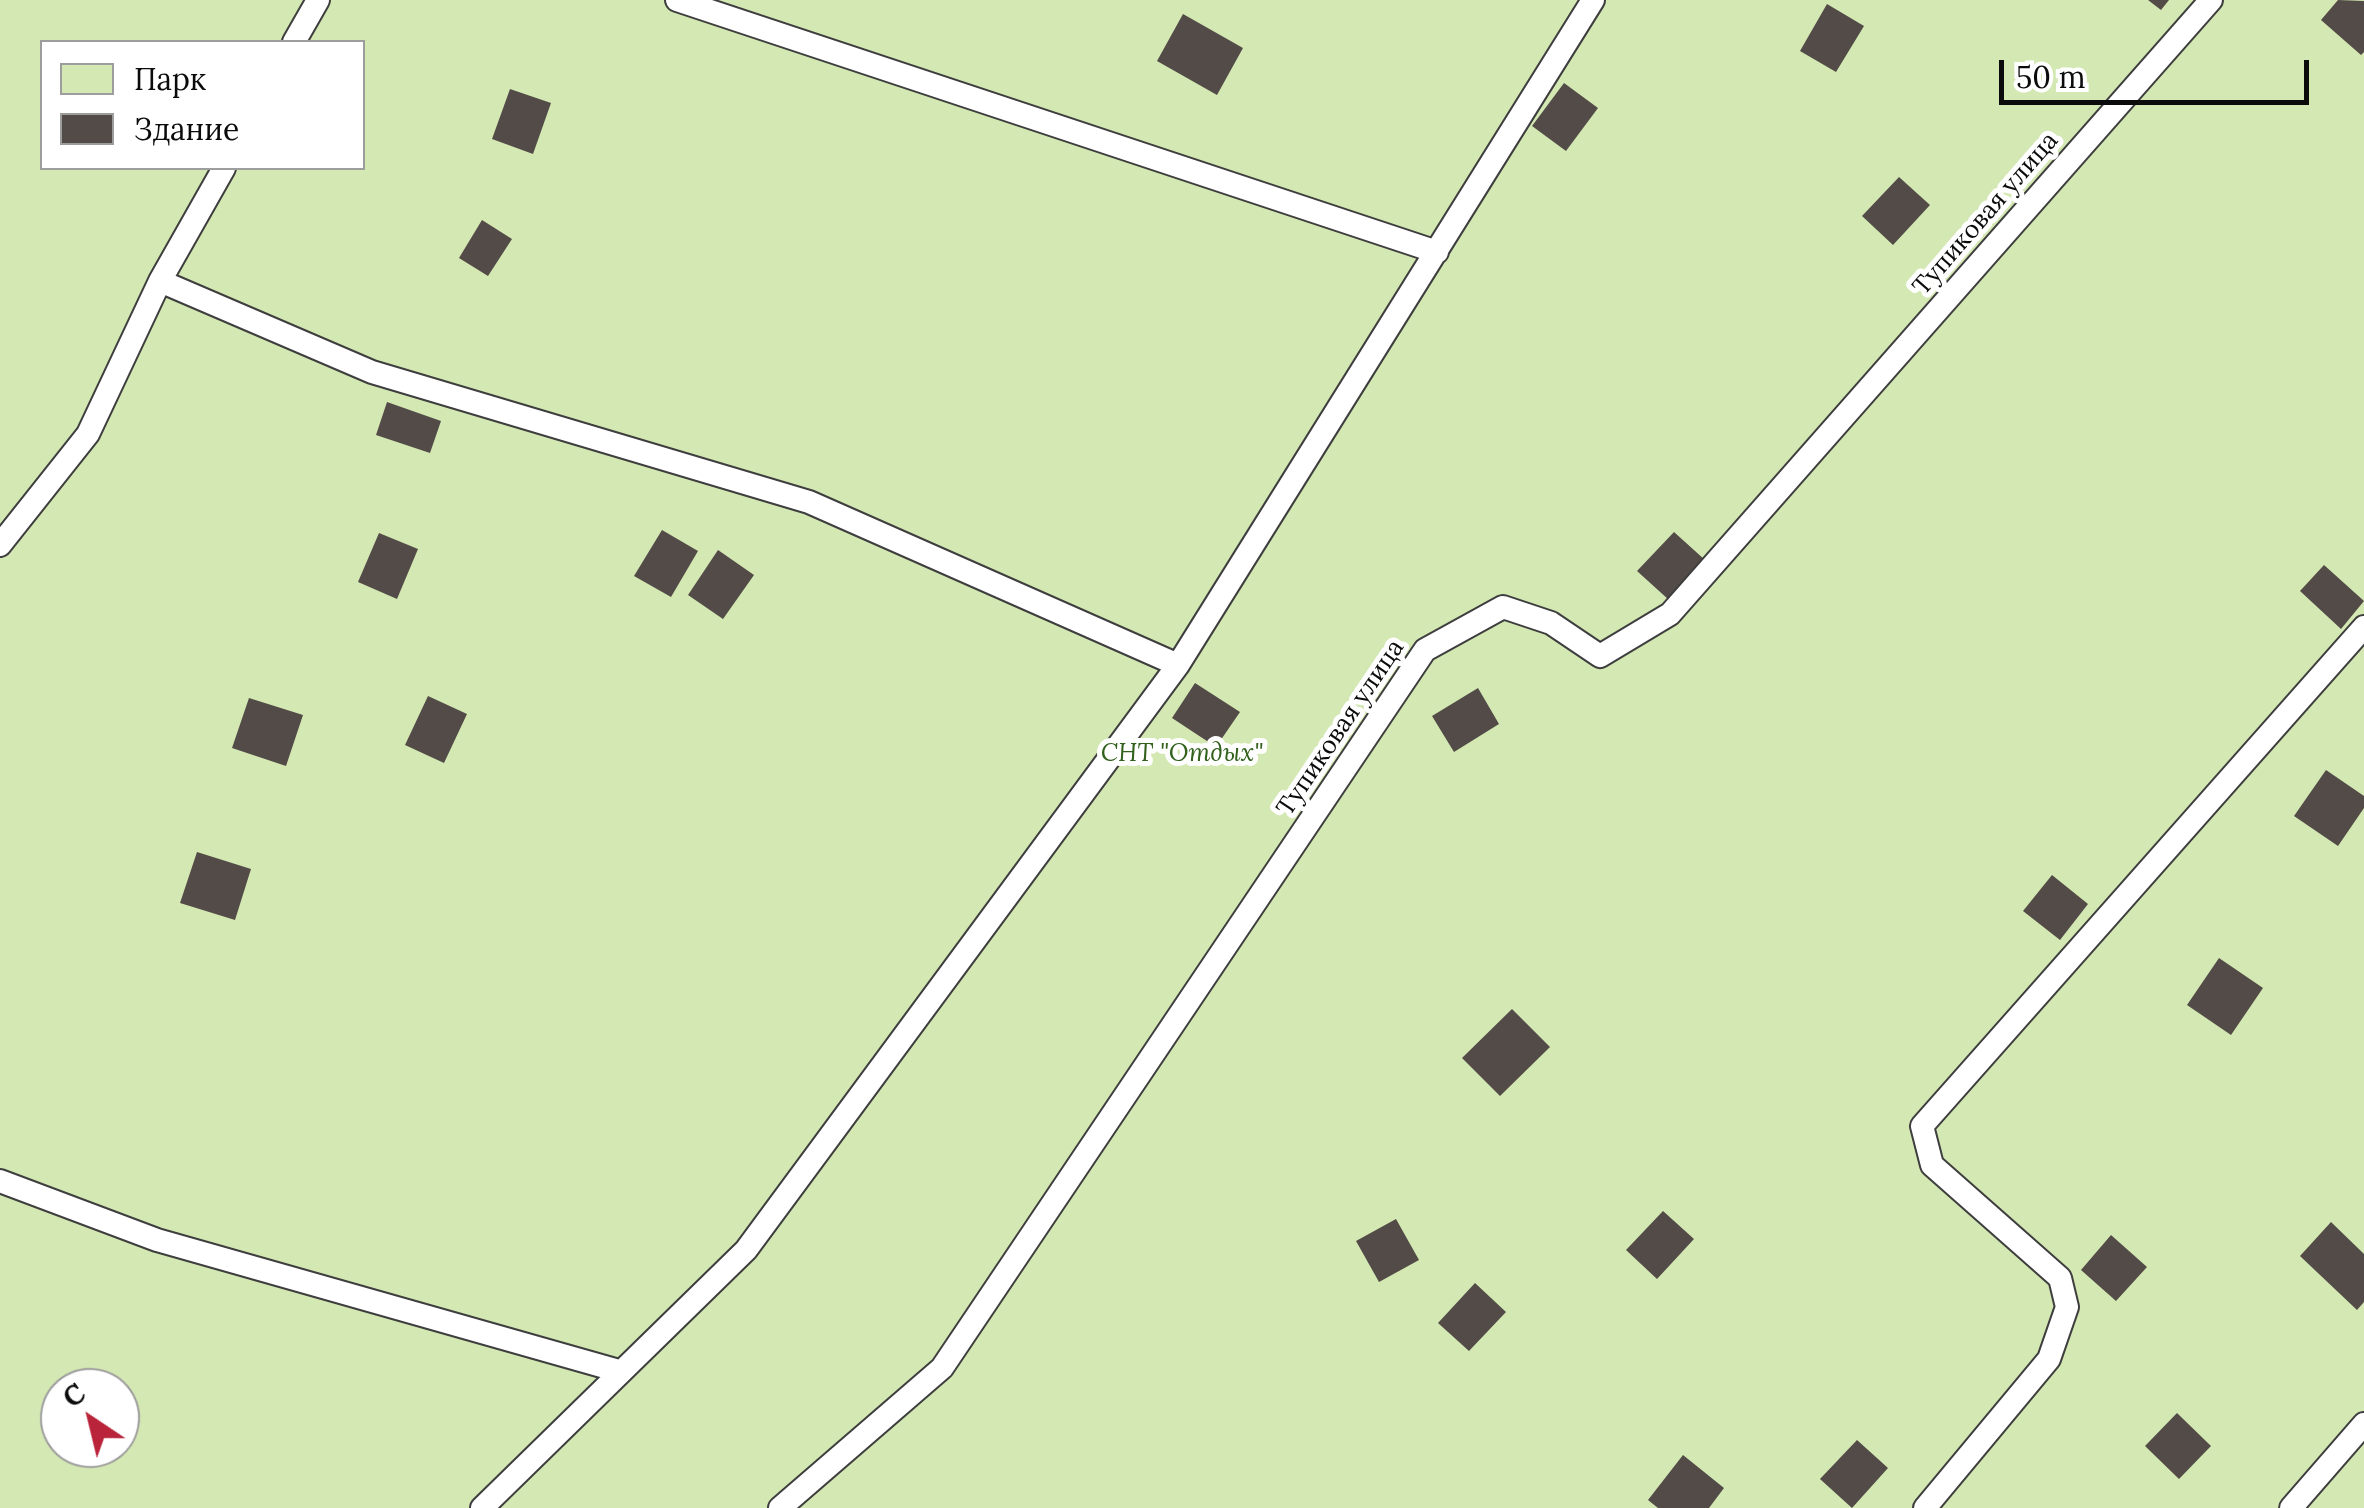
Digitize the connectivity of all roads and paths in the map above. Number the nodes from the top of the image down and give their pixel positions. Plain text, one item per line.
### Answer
1 (318, 0) edge
2 (678, 0) edge
3 (1593, 0) edge
4 (2211, 0) edge
5 (295, 40) edge
6 (223, 170) edge
7 (1436, 252) junction
8 (160, 282) junction
9 (0, 545) edge
10 (2364, 627) edge
11 (1178, 666) junction
12 (0, 1181) edge
13 (619, 1372) junction
14 (2364, 1424) edge
15 (482, 1508) edge
16 (780, 1508) edge
17 (1926, 1508) edge
18 (2291, 1508) edge

1 - 5 lane
2 - 7 lane
3 - 7 lane
4 - 16 lane, Тупиковая улица
6 - 8 lane
7 - 11 lane
8 - 9 lane
8 - 11 lane
10 - 17 lane
11 - 13 lane
12 - 13 lane
13 - 15 lane
14 - 18 lane

